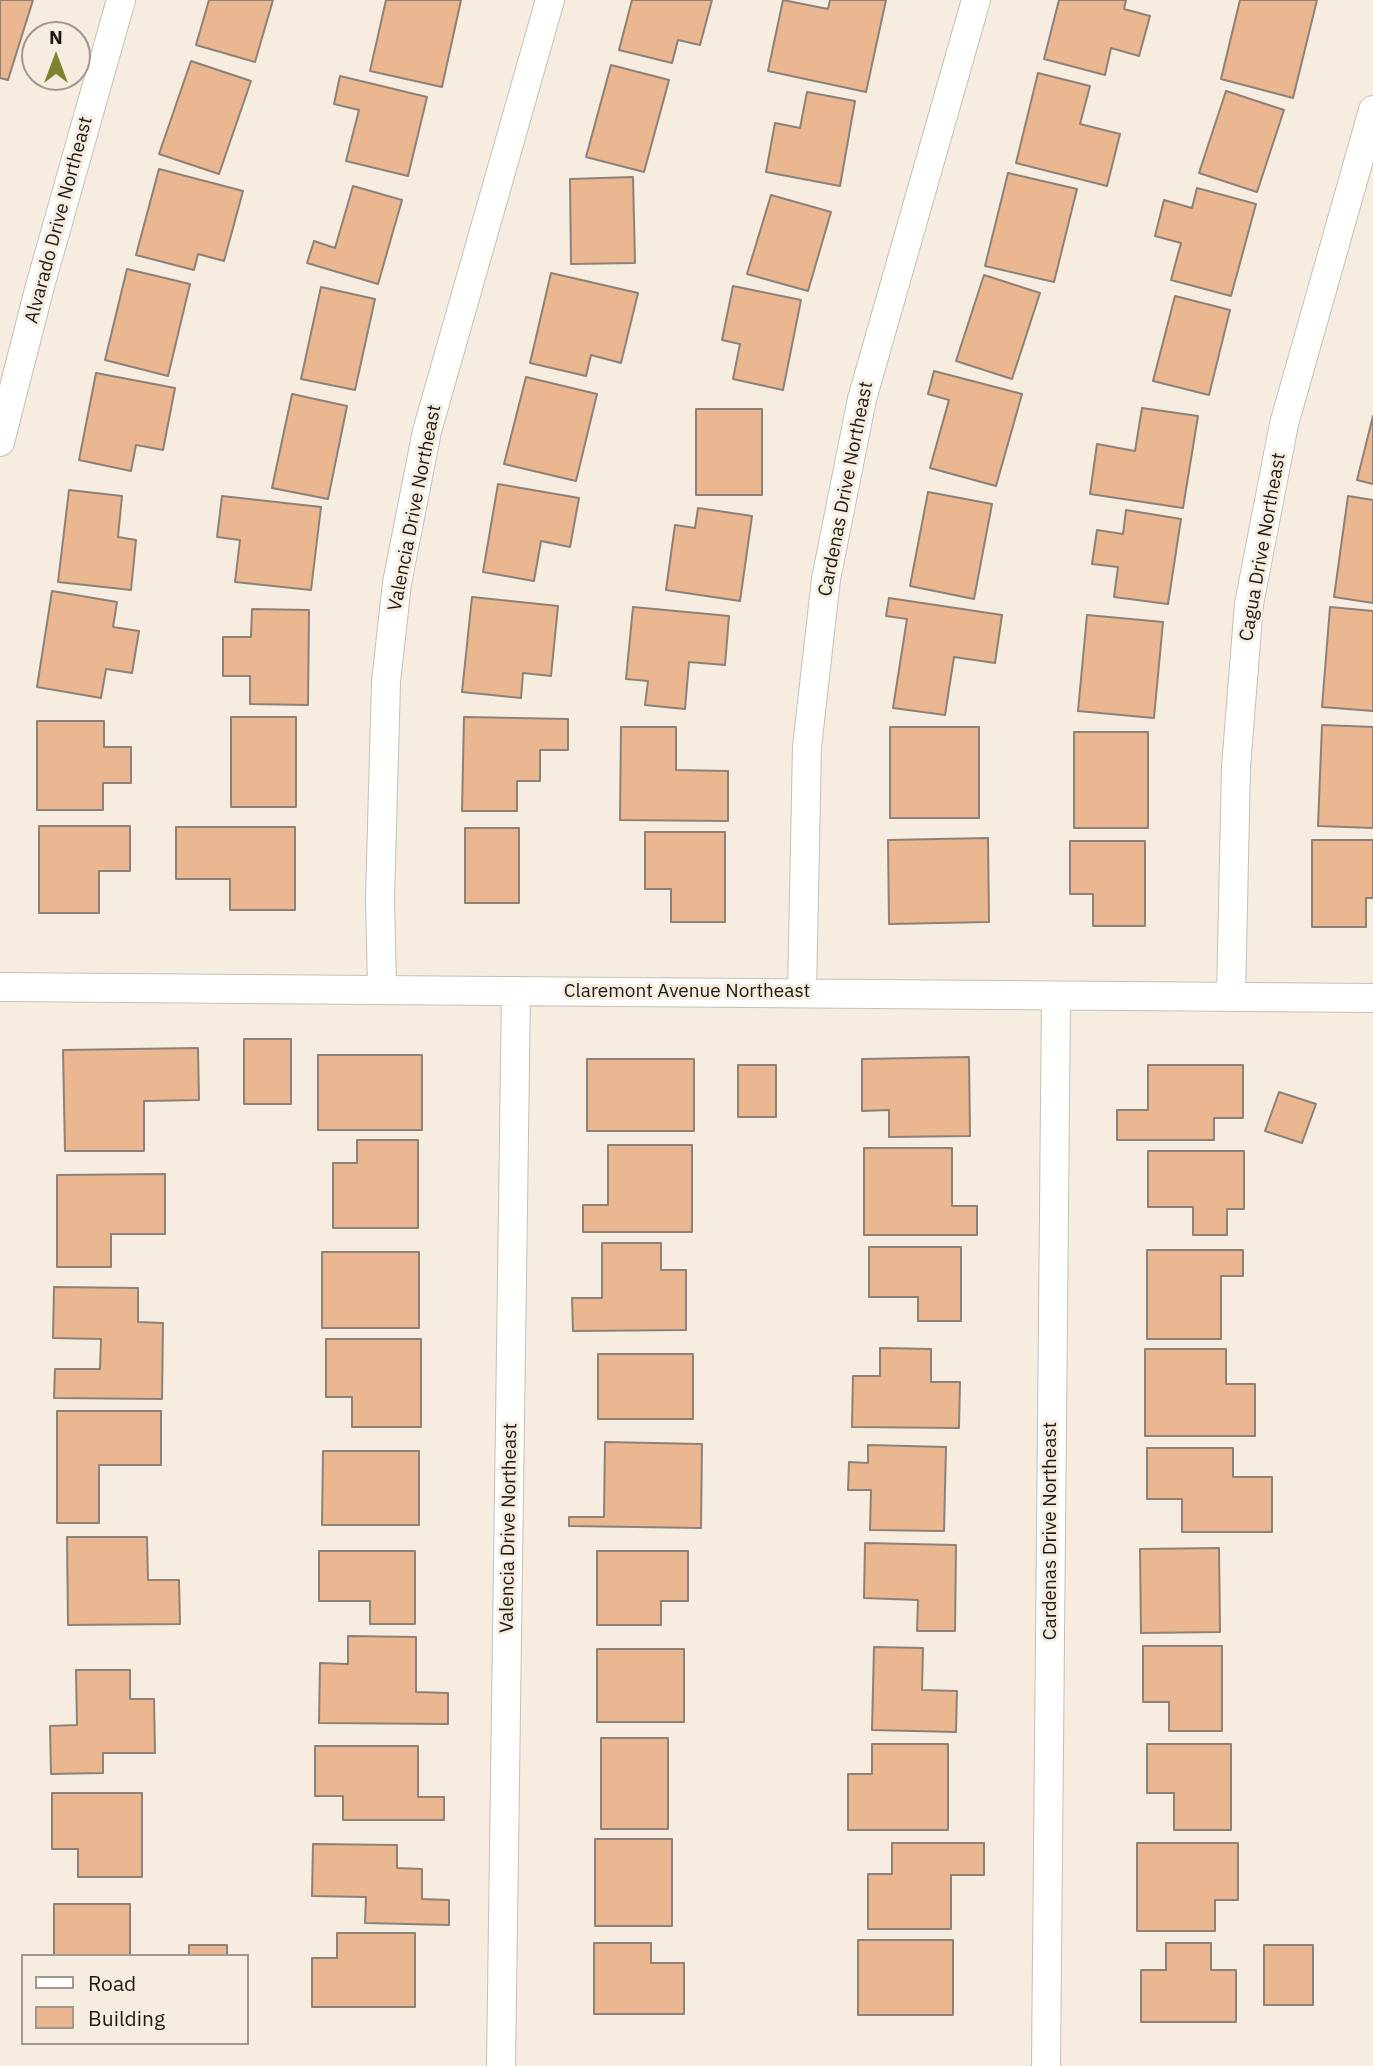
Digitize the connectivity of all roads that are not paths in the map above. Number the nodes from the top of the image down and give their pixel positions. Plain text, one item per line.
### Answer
1 (121, 0) edge
2 (550, 0) edge
3 (976, 0) edge
4 (1373, 110) edge
5 (0, 442) edge
6 (0, 987) edge
7 (382, 989) junction
8 (516, 991) junction
9 (802, 992) junction
10 (1056, 997) junction
11 (1231, 997) junction
12 (1373, 998) edge
13 (501, 2066) edge
14 (1046, 2066) edge

1 - 5 street, Alvarado Drive Northeast
2 - 7 street, Valencia Drive Northeast
3 - 9 street, Cardenas Drive Northeast
4 - 11 street, Cagua Drive Northeast
6 - 7 street, Claremont Avenue Northeast
7 - 8 street, Claremont Avenue Northeast
8 - 9 street, Claremont Avenue Northeast
8 - 13 street, Valencia Drive Northeast
9 - 10 street, Claremont Avenue Northeast
10 - 11 street, Claremont Avenue Northeast
10 - 14 street, Cardenas Drive Northeast
11 - 12 street, Claremont Avenue Northeast

